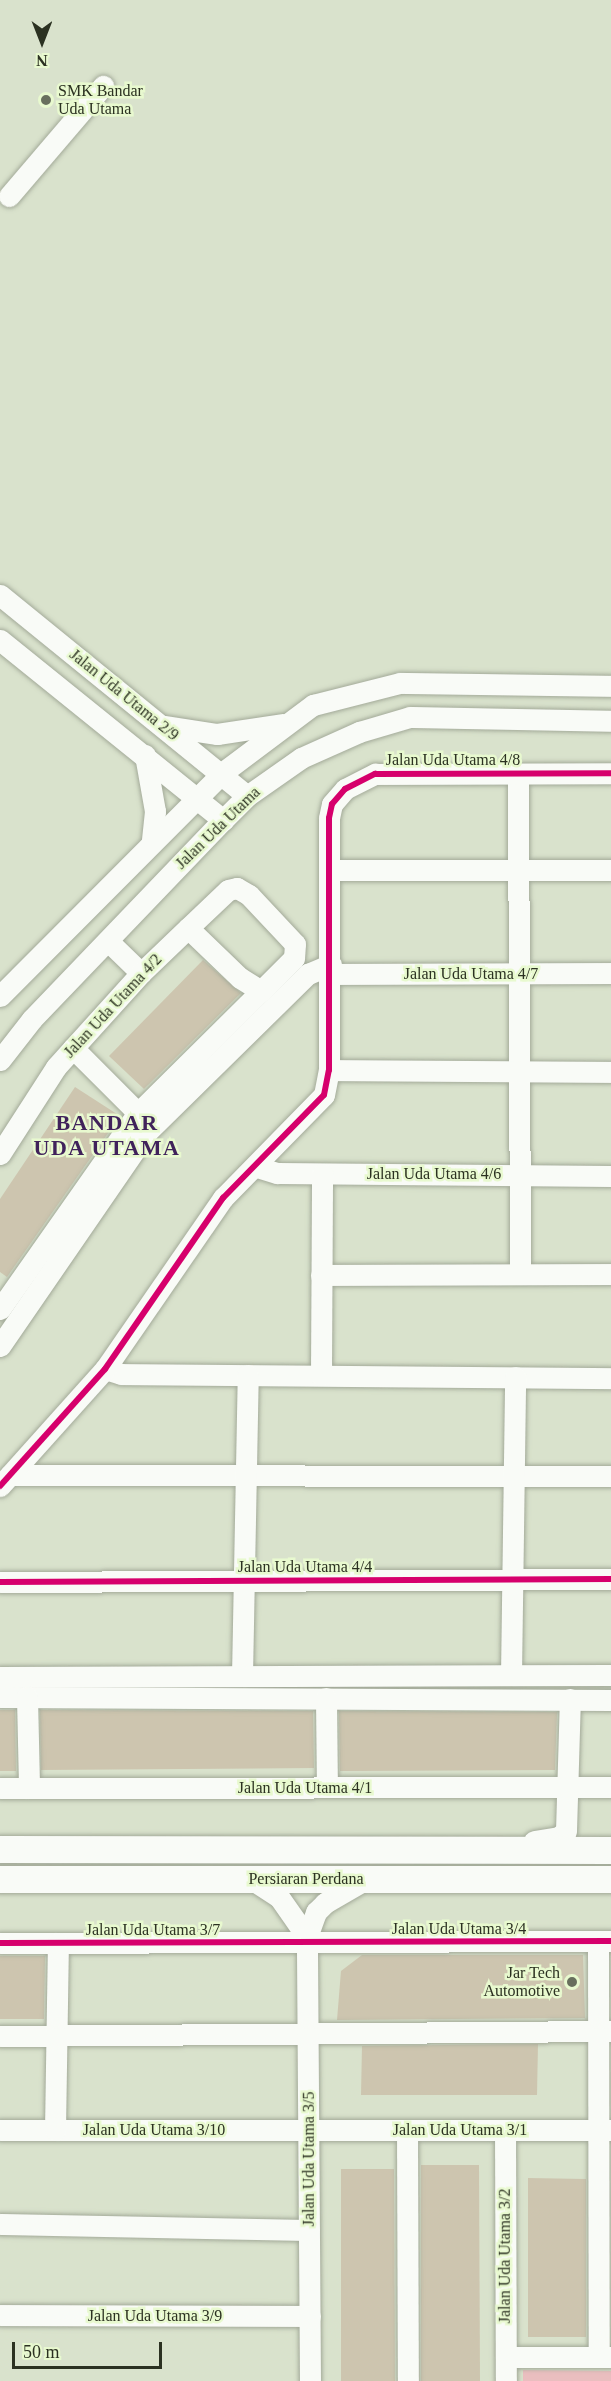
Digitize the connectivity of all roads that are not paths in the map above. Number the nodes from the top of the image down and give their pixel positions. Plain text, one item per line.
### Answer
1 (103, 86) dead end
2 (3, 194) edge
3 (0, 595) edge
4 (0, 640) edge
5 (611, 686) edge
6 (611, 721) edge
7 (288, 723) junction
8 (164, 726) junction
9 (145, 755) junction
10 (222, 773) junction
11 (611, 773) edge
12 (518, 774) junction
13 (248, 796) junction
14 (197, 797) junction
15 (223, 820) junction
16 (152, 842) junction
17 (330, 870) junction
18 (519, 870) junction
19 (611, 870) edge
20 (188, 928) junction
21 (108, 941) junction
22 (331, 969) junction
23 (141, 973) junction
24 (519, 974) junction
25 (611, 974) edge
26 (261, 991) junction
27 (0, 996) edge
28 (73, 1048) junction
29 (0, 1060) edge
30 (329, 1070) junction
31 (519, 1071) junction
32 (611, 1072) edge
33 (138, 1113) junction
34 (0, 1155) edge
35 (257, 1167) junction
36 (322, 1174) junction
37 (519, 1175) junction
38 (611, 1176) edge
39 (520, 1274) junction
40 (611, 1274) edge
41 (321, 1275) junction
42 (1, 1307) edge
43 (0, 1346) edge
44 (105, 1369) junction
45 (248, 1375) junction
46 (321, 1376) junction
47 (515, 1377) junction
48 (611, 1378) edge
49 (246, 1476) junction
50 (513, 1476) junction
51 (611, 1476) edge
52 (5, 1480) edge
53 (511, 1579) junction
54 (611, 1579) edge
55 (244, 1580) junction
56 (0, 1582) edge
57 (511, 1675) junction
58 (611, 1675) edge
59 (242, 1676) junction
60 (0, 1677) edge
61 (0, 1697) edge
62 (27, 1697) junction
63 (326, 1698) junction
64 (570, 1700) junction
65 (611, 1700) edge
66 (569, 1787) junction
67 (611, 1787) edge
68 (0, 1788) edge
69 (29, 1788) junction
70 (327, 1788) junction
71 (8, 1846) edge
72 (489, 1850) junction
73 (611, 1850) edge
74 (369, 1878) junction
75 (611, 1878) edge
76 (0, 1879) edge
77 (251, 1879) junction
78 (307, 1941) junction
79 (605, 1941) edge
80 (0, 1943) edge
81 (58, 1943) junction
82 (605, 2031) edge
83 (0, 2036) edge
84 (308, 2036) junction
85 (58, 2037) junction
86 (0, 2130) edge
87 (55, 2130) junction
88 (308, 2130) junction
89 (407, 2130) junction
90 (505, 2130) junction
91 (605, 2130) edge
92 (0, 2224) edge
93 (309, 2230) junction
94 (0, 2315) edge
95 (310, 2316) junction
96 (506, 2357) junction
97 (605, 2357) edge
98 (310, 2381) edge
99 (408, 2381) edge
100 (506, 2381) edge

1 - 2 street
3 - 8 street, Jalan Uda Utama 2/9
4 - 9 street, Jalan Uda Utama 2/9
5 - 7 street
6 - 13 street, Jalan Uda Utama
7 - 8 street
7 - 10 street
8 - 10 street, Jalan Uda Utama 2/9
9 - 14 street, Jalan Uda Utama 2/9
9 - 16 street
10 - 13 street, Jalan Uda Utama 2/9
10 - 14 street
11 - 12 street, Jalan Uda Utama 4/8
12 - 17 street, Jalan Uda Utama 4/8
12 - 18 street
13 - 15 street, Jalan Uda Utama
14 - 15 street, Jalan Uda Utama 2/9
14 - 16 street
15 - 21 street, Jalan Uda Utama
16 - 27 street
17 - 18 street
17 - 22 street, Jalan Uda Utama 4/8
18 - 19 street
18 - 24 street
20 - 23 street, Jalan Uda Utama 4/2
20 - 26 street
20 - 26 street, Jalan Uda Utama 4/2
21 - 23 street
21 - 29 street, Jalan Uda Utama
22 - 24 street, Jalan Uda Utama 4/7
22 - 30 street, Jalan Uda Utama 4/8
22 - 43 street
23 - 28 street, Jalan Uda Utama 4/2
24 - 25 street, Jalan Uda Utama 4/7
24 - 31 street
26 - 33 street
28 - 33 street
28 - 34 street, Jalan Uda Utama 4/2
30 - 31 street
30 - 35 street, Jalan Uda Utama 4/8
31 - 32 street
31 - 37 street
33 - 42 street
35 - 36 street, Jalan Uda Utama 4/6
35 - 44 street, Jalan Uda Utama 4/8
36 - 37 street, Jalan Uda Utama 4/6
36 - 41 street
37 - 38 street, Jalan Uda Utama 4/6
37 - 39 street
39 - 40 street
39 - 41 street
41 - 46 street
44 - 45 street
44 - 52 street, Jalan Uda Utama 4/8
45 - 46 street
45 - 49 street
46 - 47 street
47 - 48 street
47 - 50 street
49 - 50 street
49 - 52 street
49 - 55 street
50 - 51 street
50 - 53 street
53 - 54 street, Jalan Uda Utama 4/4
53 - 55 street, Jalan Uda Utama 4/4
53 - 57 street
55 - 56 street, Jalan Uda Utama 4/4
55 - 59 street
57 - 58 street
57 - 59 street
59 - 60 street
61 - 62 street
62 - 63 street
62 - 69 street
63 - 64 street
63 - 70 street
64 - 65 street
64 - 66 street
66 - 67 street, Jalan Uda Utama 4/1
66 - 70 street, Jalan Uda Utama 4/1
66 - 72 street
68 - 69 street, Jalan Uda Utama 4/1
69 - 70 street, Jalan Uda Utama 4/1
71 - 72 main road, Persiaran Perdana
72 - 73 main road, Persiaran Perdana
74 - 75 main road, Persiaran Perdana
74 - 77 main road, Persiaran Perdana
74 - 78 street
76 - 77 main road, Persiaran Perdana
77 - 78 street
78 - 79 street, Jalan Uda Utama 3/4
78 - 81 street, Jalan Uda Utama 3/7
78 - 84 street, Jalan Uda Utama 3/5
79 - 82 street
80 - 81 street, Jalan Uda Utama 3/7
81 - 85 street
82 - 84 street
82 - 91 street
83 - 85 street
84 - 85 street
84 - 88 street, Jalan Uda Utama 3/5
85 - 87 street
86 - 87 street, Jalan Uda Utama 3/10
87 - 88 street, Jalan Uda Utama 3/10
88 - 89 street, Jalan Uda Utama 3/1
88 - 93 street, Jalan Uda Utama 3/5
89 - 90 street, Jalan Uda Utama 3/1
89 - 99 street
90 - 91 street, Jalan Uda Utama 3/1
90 - 96 street, Jalan Uda Utama 3/2
91 - 97 street
92 - 93 street
93 - 95 street, Jalan Uda Utama 3/5
94 - 95 street, Jalan Uda Utama 3/9
95 - 98 street, Jalan Uda Utama 3/5
96 - 97 street
96 - 100 street, Jalan Uda Utama 3/2

